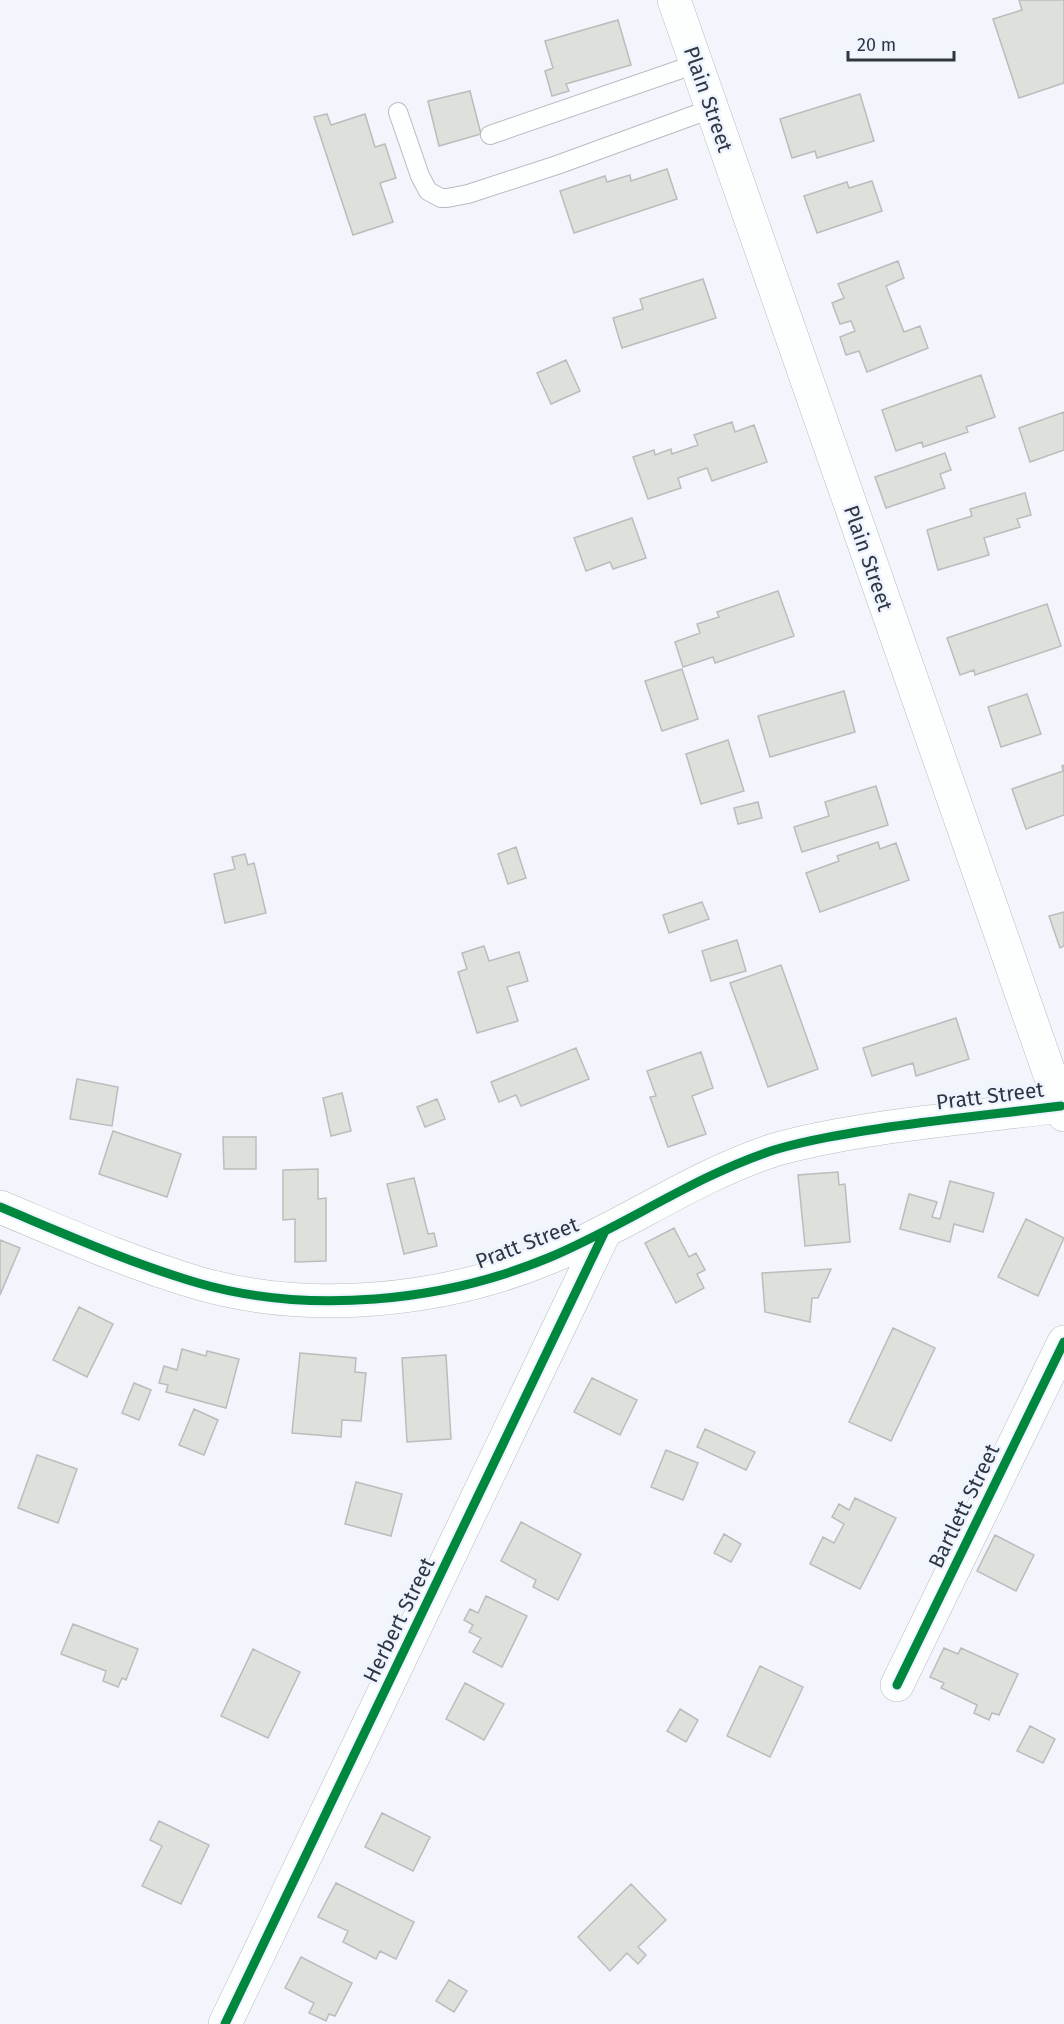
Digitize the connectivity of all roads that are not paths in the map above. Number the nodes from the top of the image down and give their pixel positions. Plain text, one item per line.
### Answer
1 (674, 0) edge
2 (696, 64) junction
3 (711, 109) junction
4 (398, 112) dead end
5 (490, 135) dead end
6 (1062, 1111) edge
7 (0, 1207) edge
8 (605, 1231) junction
9 (1064, 1342) edge
10 (897, 1685) dead end
11 (225, 2024) edge

1 - 2 street, Plain Street
2 - 3 street, Plain Street
2 - 5 lane
3 - 4 lane
3 - 6 street, Plain Street
6 - 8 street, Pratt Street
7 - 8 street, Pratt Street
8 - 11 street, Herbert Street
9 - 10 street, Bartlett Street

